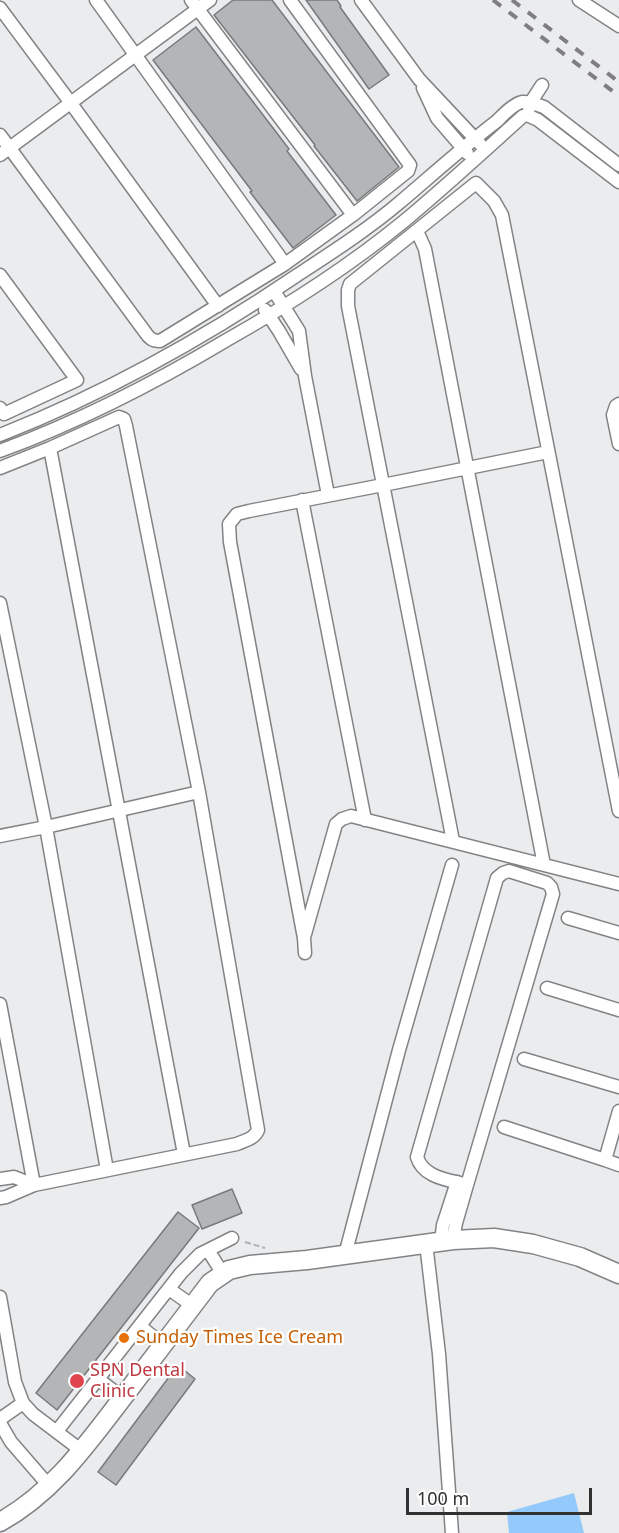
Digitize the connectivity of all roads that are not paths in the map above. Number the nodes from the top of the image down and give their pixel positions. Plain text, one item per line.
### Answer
1 (96, 0) edge
2 (210, 0) edge
3 (290, 0) edge
4 (361, 0) edge
5 (579, 0) edge
6 (194, 4) edge
7 (0, 8) edge
8 (619, 26) edge
9 (136, 54) junction
10 (419, 79) junction
11 (542, 85) dead end
12 (70, 102) junction
13 (529, 108) junction
14 (0, 135) edge
15 (475, 138) junction
16 (463, 148) junction
17 (485, 150) junction
18 (5, 152) edge
19 (473, 160) junction
20 (619, 165) edge
21 (619, 182) edge
22 (353, 215) junction
23 (417, 231) junction
24 (285, 264) junction
25 (0, 275) edge
26 (274, 291) junction
27 (259, 300) junction
28 (218, 306) junction
29 (284, 307) junction
30 (269, 316) junction
31 (305, 376) junction
32 (118, 381) junction
33 (126, 396) junction
34 (619, 404) edge
35 (0, 408) edge
36 (0, 435) edge
37 (619, 444) edge
38 (50, 448) junction
39 (0, 451) edge
40 (548, 452) junction
41 (0, 468) edge
42 (466, 468) junction
43 (383, 485) junction
44 (328, 495) junction
45 (302, 500) junction
46 (0, 603) edge
47 (199, 792) junction
48 (120, 811) junction
49 (619, 811) edge
50 (365, 820) junction
51 (46, 827) junction
52 (0, 836) edge
53 (453, 841) junction
54 (452, 865) dead end
55 (544, 865) junction
56 (619, 884) edge
57 (568, 918) dead end
58 (619, 933) edge
59 (304, 938) junction
60 (305, 953) dead end
61 (547, 988) dead end
62 (0, 1004) edge
63 (619, 1010) edge
64 (524, 1059) dead end
65 (619, 1087) edge
66 (619, 1111) edge
67 (504, 1127) dead end
68 (184, 1154) junction
69 (605, 1160) junction
70 (619, 1166) edge
71 (107, 1170) junction
72 (0, 1179) edge
73 (462, 1184) junction
74 (34, 1185) junction
75 (0, 1198) edge
76 (232, 1238) dead end
77 (440, 1242) junction
78 (208, 1250) junction
79 (345, 1255) junction
80 (223, 1274) junction
81 (619, 1274) edge
82 (169, 1289) junction
83 (0, 1297) edge
84 (193, 1306) junction
85 (140, 1326) junction
86 (163, 1345) junction
87 (98, 1379) junction
88 (123, 1398) junction
89 (22, 1402) junction
90 (0, 1421) edge
91 (57, 1431) junction
92 (82, 1451) junction
93 (50, 1487) junction
94 (0, 1522) edge
95 (452, 1533) edge

1 - 9 street
2 - 6 street
3 - 22 street
4 - 10 street
5 - 8 street
6 - 9 street
6 - 22 street
7 - 12 street
9 - 12 street
9 - 24 street
10 - 15 street
10 - 16 street
11 - 13 street
12 - 18 street
12 - 28 street
13 - 15 street
13 - 17 street
13 - 20 street
13 - 21 street
14 - 18 street
15 - 16 street
15 - 17 street
16 - 19 street
16 - 26 street
17 - 19 street
18 - 28 street
19 - 29 street
22 - 24 street
23 - 40 street
23 - 42 street
23 - 43 street
24 - 28 street
25 - 35 street
26 - 27 street
26 - 29 street
27 - 30 street
27 - 32 street
29 - 30 street
29 - 31 street
30 - 31 street
30 - 33 street
31 - 44 street
32 - 33 street
32 - 36 street
33 - 39 street
34 - 37 street
38 - 41 street
38 - 47 street
38 - 48 street
40 - 42 street
40 - 49 street
42 - 43 street
42 - 55 street
43 - 44 street
43 - 53 street
44 - 45 street
45 - 50 street
45 - 59 street
46 - 51 street
47 - 48 street
47 - 68 street
48 - 51 street
48 - 68 street
50 - 53 street
50 - 59 street
51 - 52 street
51 - 71 street
53 - 55 street
54 - 79 street
55 - 56 street
57 - 58 street
59 - 60 street
61 - 63 street
62 - 74 street
64 - 65 street
66 - 69 street
67 - 69 street
68 - 71 street
69 - 70 street
71 - 74 street
72 - 74 street
73 - 73 street
73 - 77 street
74 - 75 street
76 - 78 street
77 - 79 street
77 - 81 street
77 - 95 street
78 - 80 street
78 - 82 street
79 - 80 street
80 - 84 street
82 - 84 street
82 - 85 street
83 - 89 street
84 - 86 street
85 - 86 street
85 - 87 street
86 - 88 street
87 - 88 street
87 - 91 street
88 - 92 street
89 - 90 street
89 - 91 street
90 - 93 street
91 - 92 street
92 - 93 street
93 - 94 street

